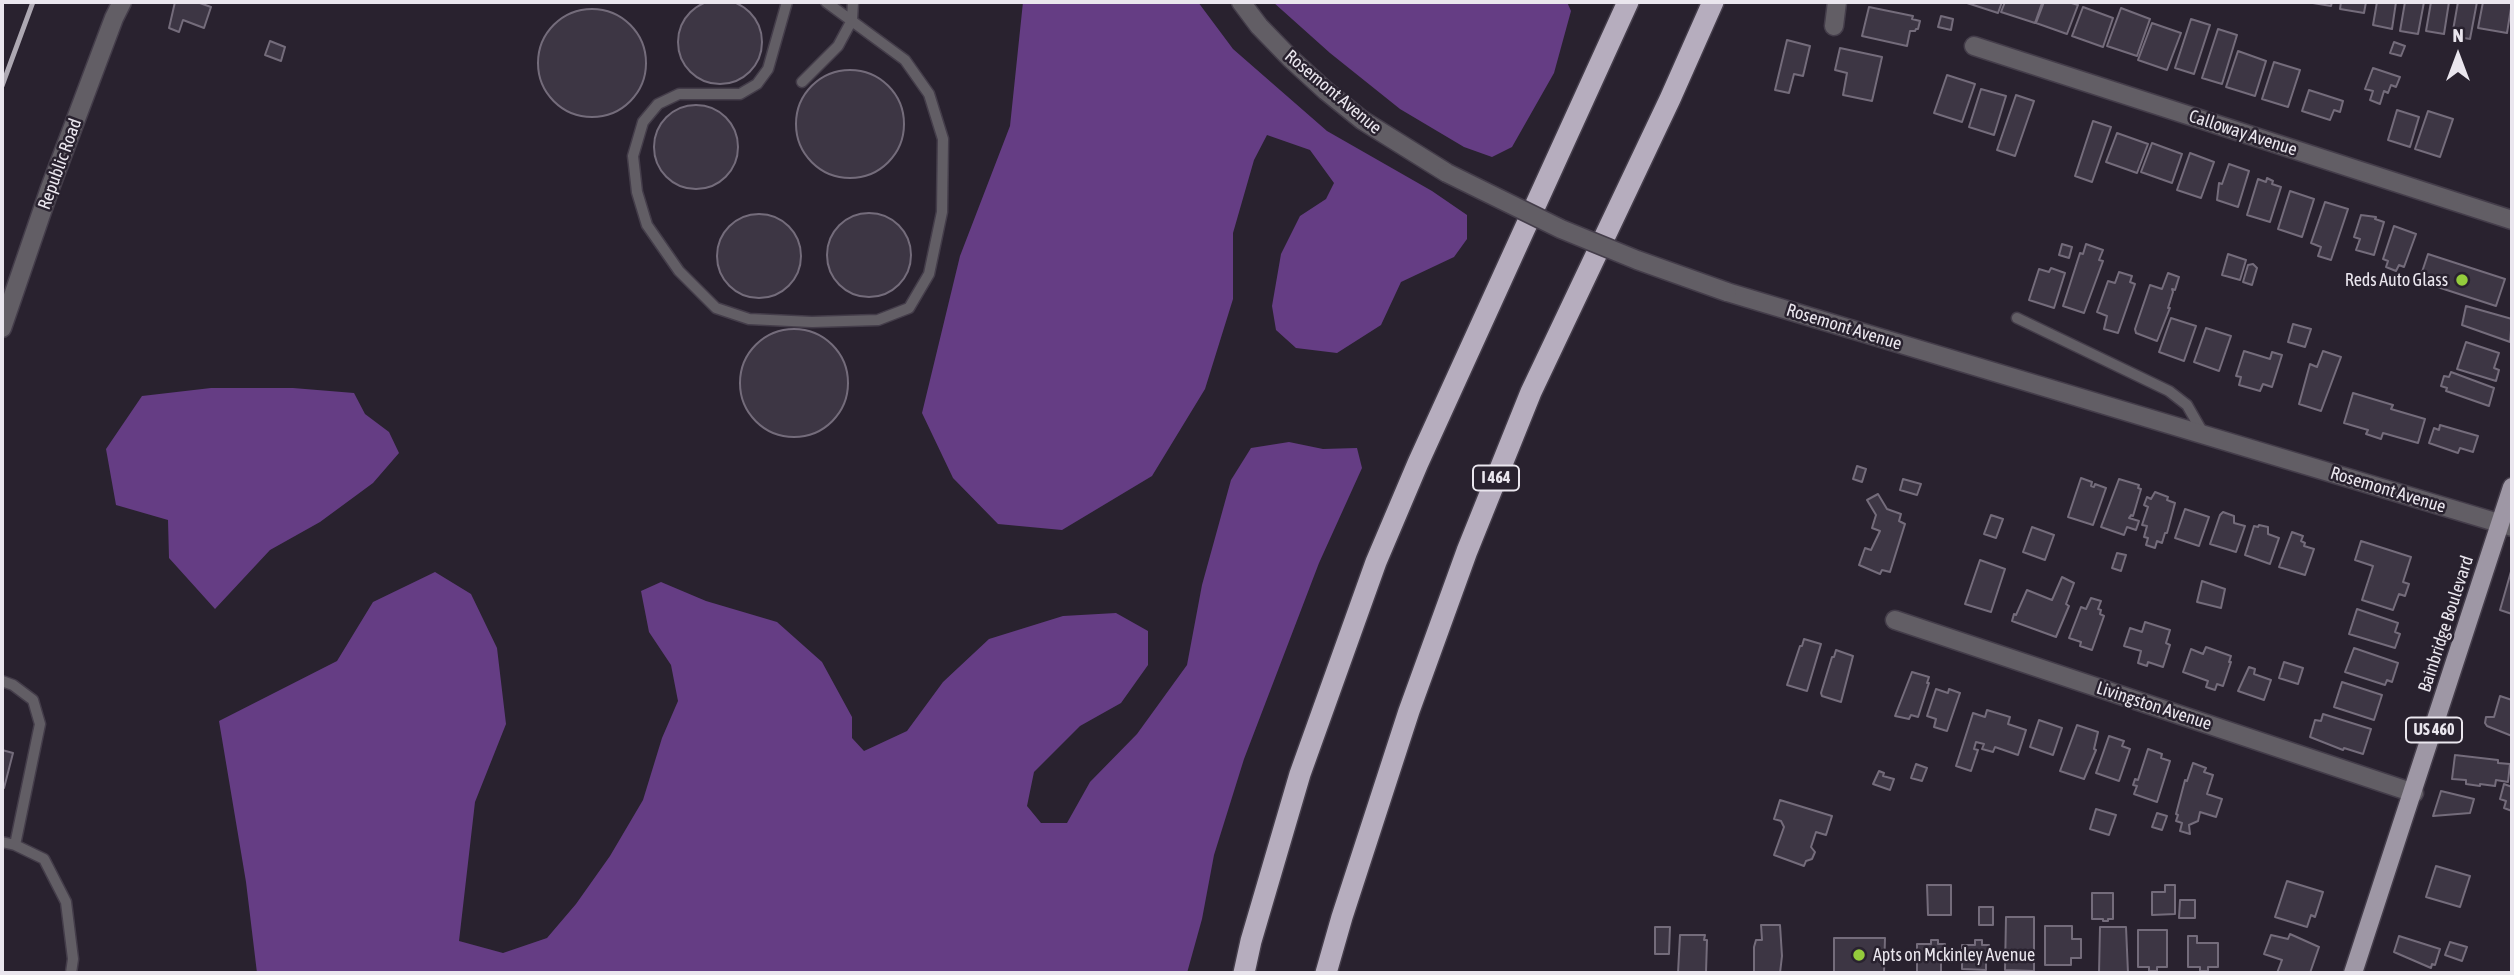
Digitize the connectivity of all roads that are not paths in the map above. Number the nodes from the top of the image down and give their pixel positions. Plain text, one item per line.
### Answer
1 (122, 2) edge
2 (787, 2) edge
3 (826, 2) edge
4 (853, 2) edge
5 (1241, 2) edge
6 (1628, 2) edge
7 (1713, 2) edge
8 (1837, 2) edge
9 (852, 20) junction
10 (1833, 26) dead end
11 (1974, 46) dead end
12 (802, 82) dead end
13 (2512, 220) edge
14 (2017, 318) dead end
15 (2, 328) edge
16 (2203, 433) junction
17 (2512, 487) edge
18 (2506, 526) edge
19 (1895, 620) dead end
20 (2, 681) edge
21 (2414, 793) junction
22 (2, 842) edge
23 (15, 845) junction
24 (1342, 916) junction
25 (1251, 941) junction
26 (71, 973) edge
27 (1237, 973) edge
28 (1244, 973) edge
29 (1326, 973) edge
30 (1335, 973) edge
31 (2353, 973) edge

1 - 15 street, Republic Road
2 - 9 lane
3 - 9 lane
4 - 9 lane
5 - 16 street, Rosemont Avenue, bridge
6 - 25 highway
7 - 24 highway, I 464
8 - 10 street
9 - 12 lane
11 - 13 street, Calloway Avenue
14 - 16 lane
16 - 18 street, Rosemont Avenue
17 - 18 main road, Bainbridge Boulevard / US 460
18 - 21 main road, Bainbridge Boulevard / US 460
19 - 21 street, Livingston Avenue
20 - 23 lane
21 - 31 main road, Bainbridge Boulevard / US 460
22 - 23 lane
23 - 26 lane
24 - 29 highway, I 464
24 - 30 highway
25 - 27 highway
25 - 28 highway

